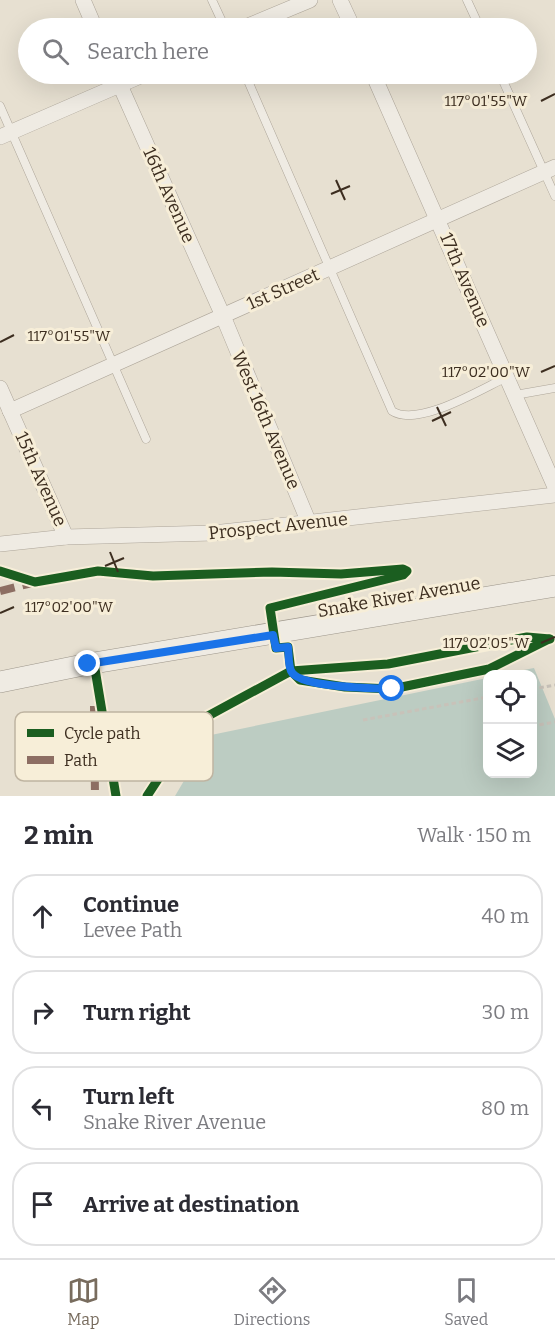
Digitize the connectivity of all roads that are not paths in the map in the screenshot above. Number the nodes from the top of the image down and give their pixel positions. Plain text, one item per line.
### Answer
1 (83, 0) edge
2 (212, 0) edge
3 (310, 0) edge
4 (340, 0) edge
5 (467, 0) edge
6 (91, 18) edge
7 (220, 18) edge
8 (267, 18) edge
9 (348, 18) edge
10 (475, 18) edge
11 (108, 84) edge
12 (120, 84) edge
13 (249, 84) edge
14 (378, 84) edge
15 (505, 84) edge
16 (0, 106) edge
17 (6, 135) edge
18 (550, 169) edge
19 (555, 196) edge
20 (439, 219) junction
21 (330, 268) junction
22 (223, 316) junction
23 (114, 365) junction
24 (507, 377) junction
25 (0, 388) edge
26 (555, 388) edge
27 (515, 395) junction
28 (10, 411) junction
29 (146, 439) dead end
30 (555, 487) edge
31 (555, 495) edge
32 (309, 523) junction
33 (66, 537) junction
34 (0, 544) edge
35 (555, 586) edge
36 (0, 682) edge

1 - 6 street
2 - 7 lane
3 - 8 street
4 - 9 street
5 - 10 lane
11 - 17 street
12 - 22 street, 16th Avenue
13 - 21 lane
14 - 20 street, 17th Avenue
15 - 18 lane
16 - 17 lane
17 - 23 lane
18 - 19 lane
18 - 20 street, 1st Street
20 - 21 street, 1st Street
20 - 24 street, 17th Avenue
21 - 22 street, 1st Street
21 - 24 lane
22 - 23 street, 1st Street
22 - 32 street, West 16th Avenue
23 - 28 street, 1st Street
23 - 29 lane
24 - 27 street, 17th Avenue
25 - 28 street, 15th Avenue
26 - 27 lane
27 - 30 street, 17th Avenue
28 - 33 street, 15th Avenue
31 - 32 street, Prospect Avenue
32 - 33 street, Prospect Avenue
33 - 34 street, Prospect Avenue
35 - 36 main road, Snake River Avenue

